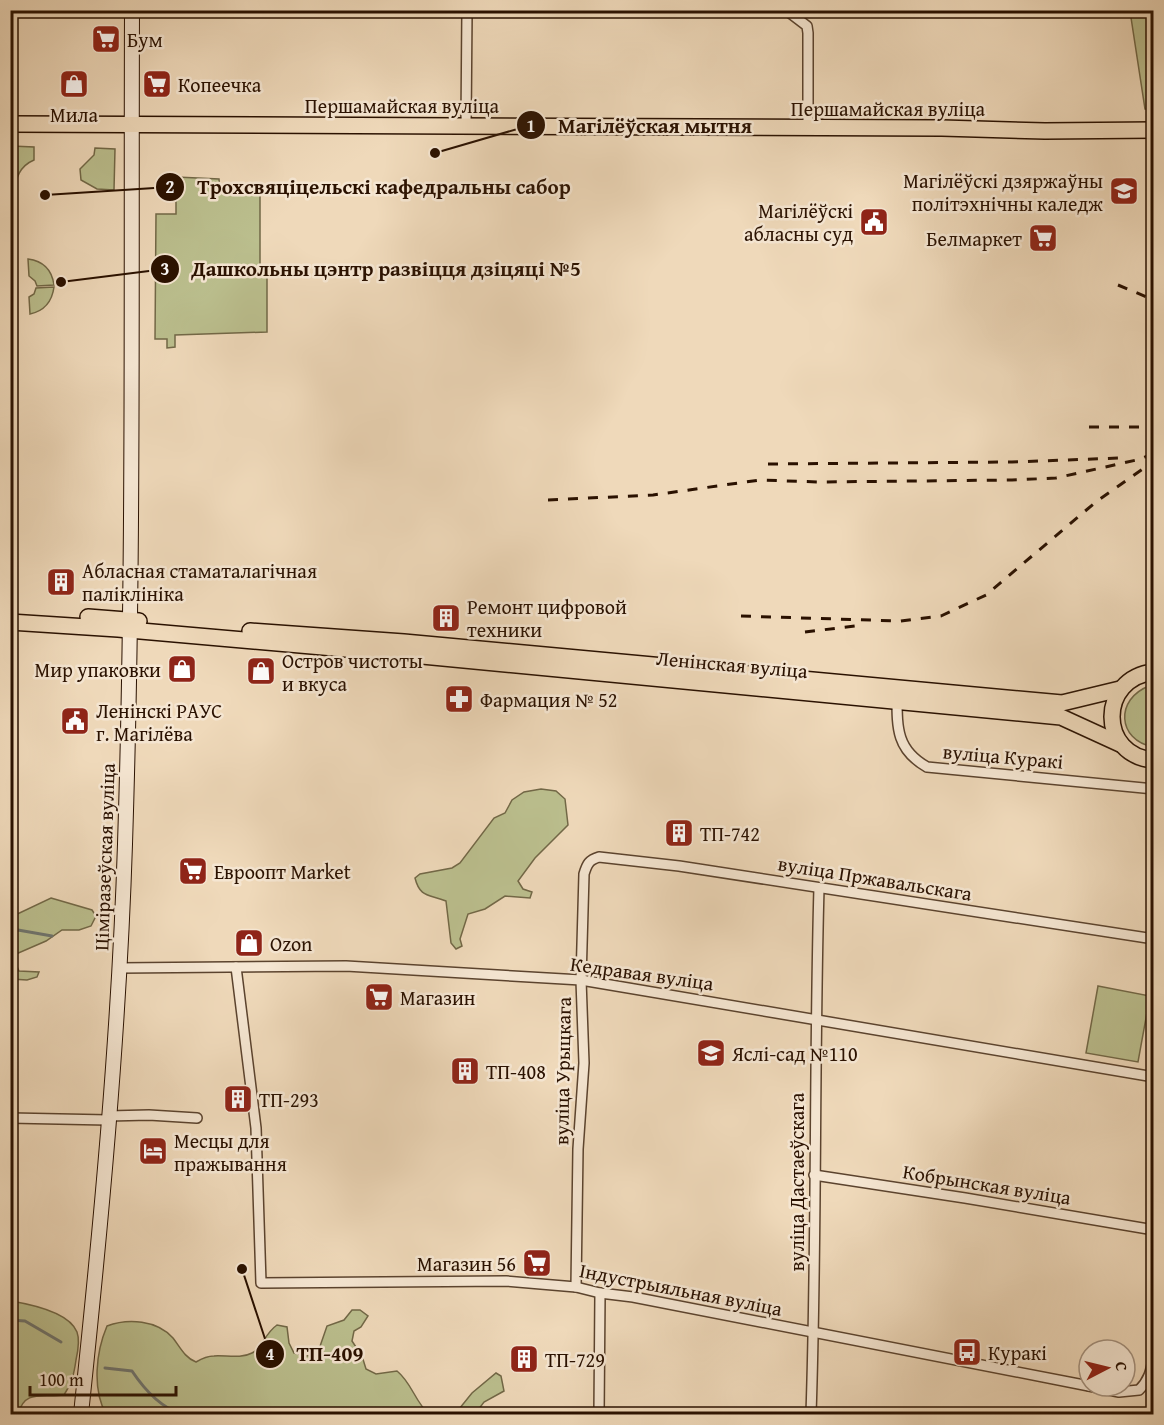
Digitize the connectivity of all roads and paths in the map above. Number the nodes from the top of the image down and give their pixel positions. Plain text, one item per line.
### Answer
1 (132, 10) edge
2 (467, 10) edge
3 (786, 10) edge
4 (10, 124) edge
5 (132, 125) junction
6 (466, 126) junction
7 (808, 129) junction
8 (1154, 130) edge
9 (10, 613) edge
10 (10, 622) edge
11 (131, 625) junction
12 (1154, 672) edge
13 (1120, 689) junction
14 (897, 694) junction
15 (1120, 744) junction
16 (1154, 760) edge
17 (1154, 789) edge
18 (591, 859) joint
19 (819, 888) junction
20 (1154, 939) edge
21 (236, 967) junction
22 (120, 968) junction
23 (581, 980) junction
24 (815, 1018) junction
25 (1154, 1077) edge
26 (10, 1118) edge
27 (108, 1118) junction
28 (197, 1118) dead end
29 (814, 1175) junction
30 (1154, 1230) edge
31 (576, 1287) junction
32 (600, 1293) junction
33 (814, 1333) junction
34 (1154, 1354) edge
35 (1077, 1384) edge
36 (1137, 1390) edge
37 (81, 1414) edge
38 (599, 1414) edge
39 (811, 1414) edge

1 - 5 main road, Ціміразеўская вуліца
2 - 6 street
3 - 7 street
4 - 5 main road, Першамайская вуліца
5 - 6 main road, Першамайская вуліца
5 - 11 main road, Ціміразеўская вуліца
6 - 7 main road, Першамайская вуліца
7 - 8 main road, Першамайская вуліца
9 - 11 main road, Ленінская вуліца
10 - 11 main road, Ленінская вуліца
11 - 14 main road, Ленінская вуліца
11 - 22 main road, Ціміразеўская вуліца
12 - 13 main road, Ленінская вуліца
13 - 14 main road, Ленінская вуліца
13 - 15 main road
14 - 15 main road, Ленінская вуліца
14 - 17 street, вуліца Куракі
15 - 16 main road, Ленінская вуліца
18 - 19 street, вуліца Пржавальскага
18 - 23 street, вуліца Урыцкага
19 - 20 street, вуліца Пржавальскага
19 - 24 street, вуліца Дастаеўскага
21 - 22 street, Кедравая вуліца
21 - 23 street, Кедравая вуліца
21 - 31 street, Індустрыяльная вуліца
22 - 27 main road, Ціміразеўская вуліца
23 - 24 street, Кедравая вуліца
23 - 31 street, вуліца Урыцкага
24 - 25 street, Кедравая вуліца
24 - 29 street, вуліца Дастаеўскага
26 - 27 street
27 - 28 street
27 - 37 main road, Ціміразеўская вуліца
29 - 30 street, Кобрынская вуліца
29 - 33 street, вуліца Дастаеўскага
31 - 32 street, Індустрыяльная вуліца
32 - 33 street, Індустрыяльная вуліца
32 - 38 street
33 - 35 street, Індустрыяльная вуліца
33 - 39 street, вуліца Дастаеўскага
34 - 36 street, Індустрыяльная вуліца

